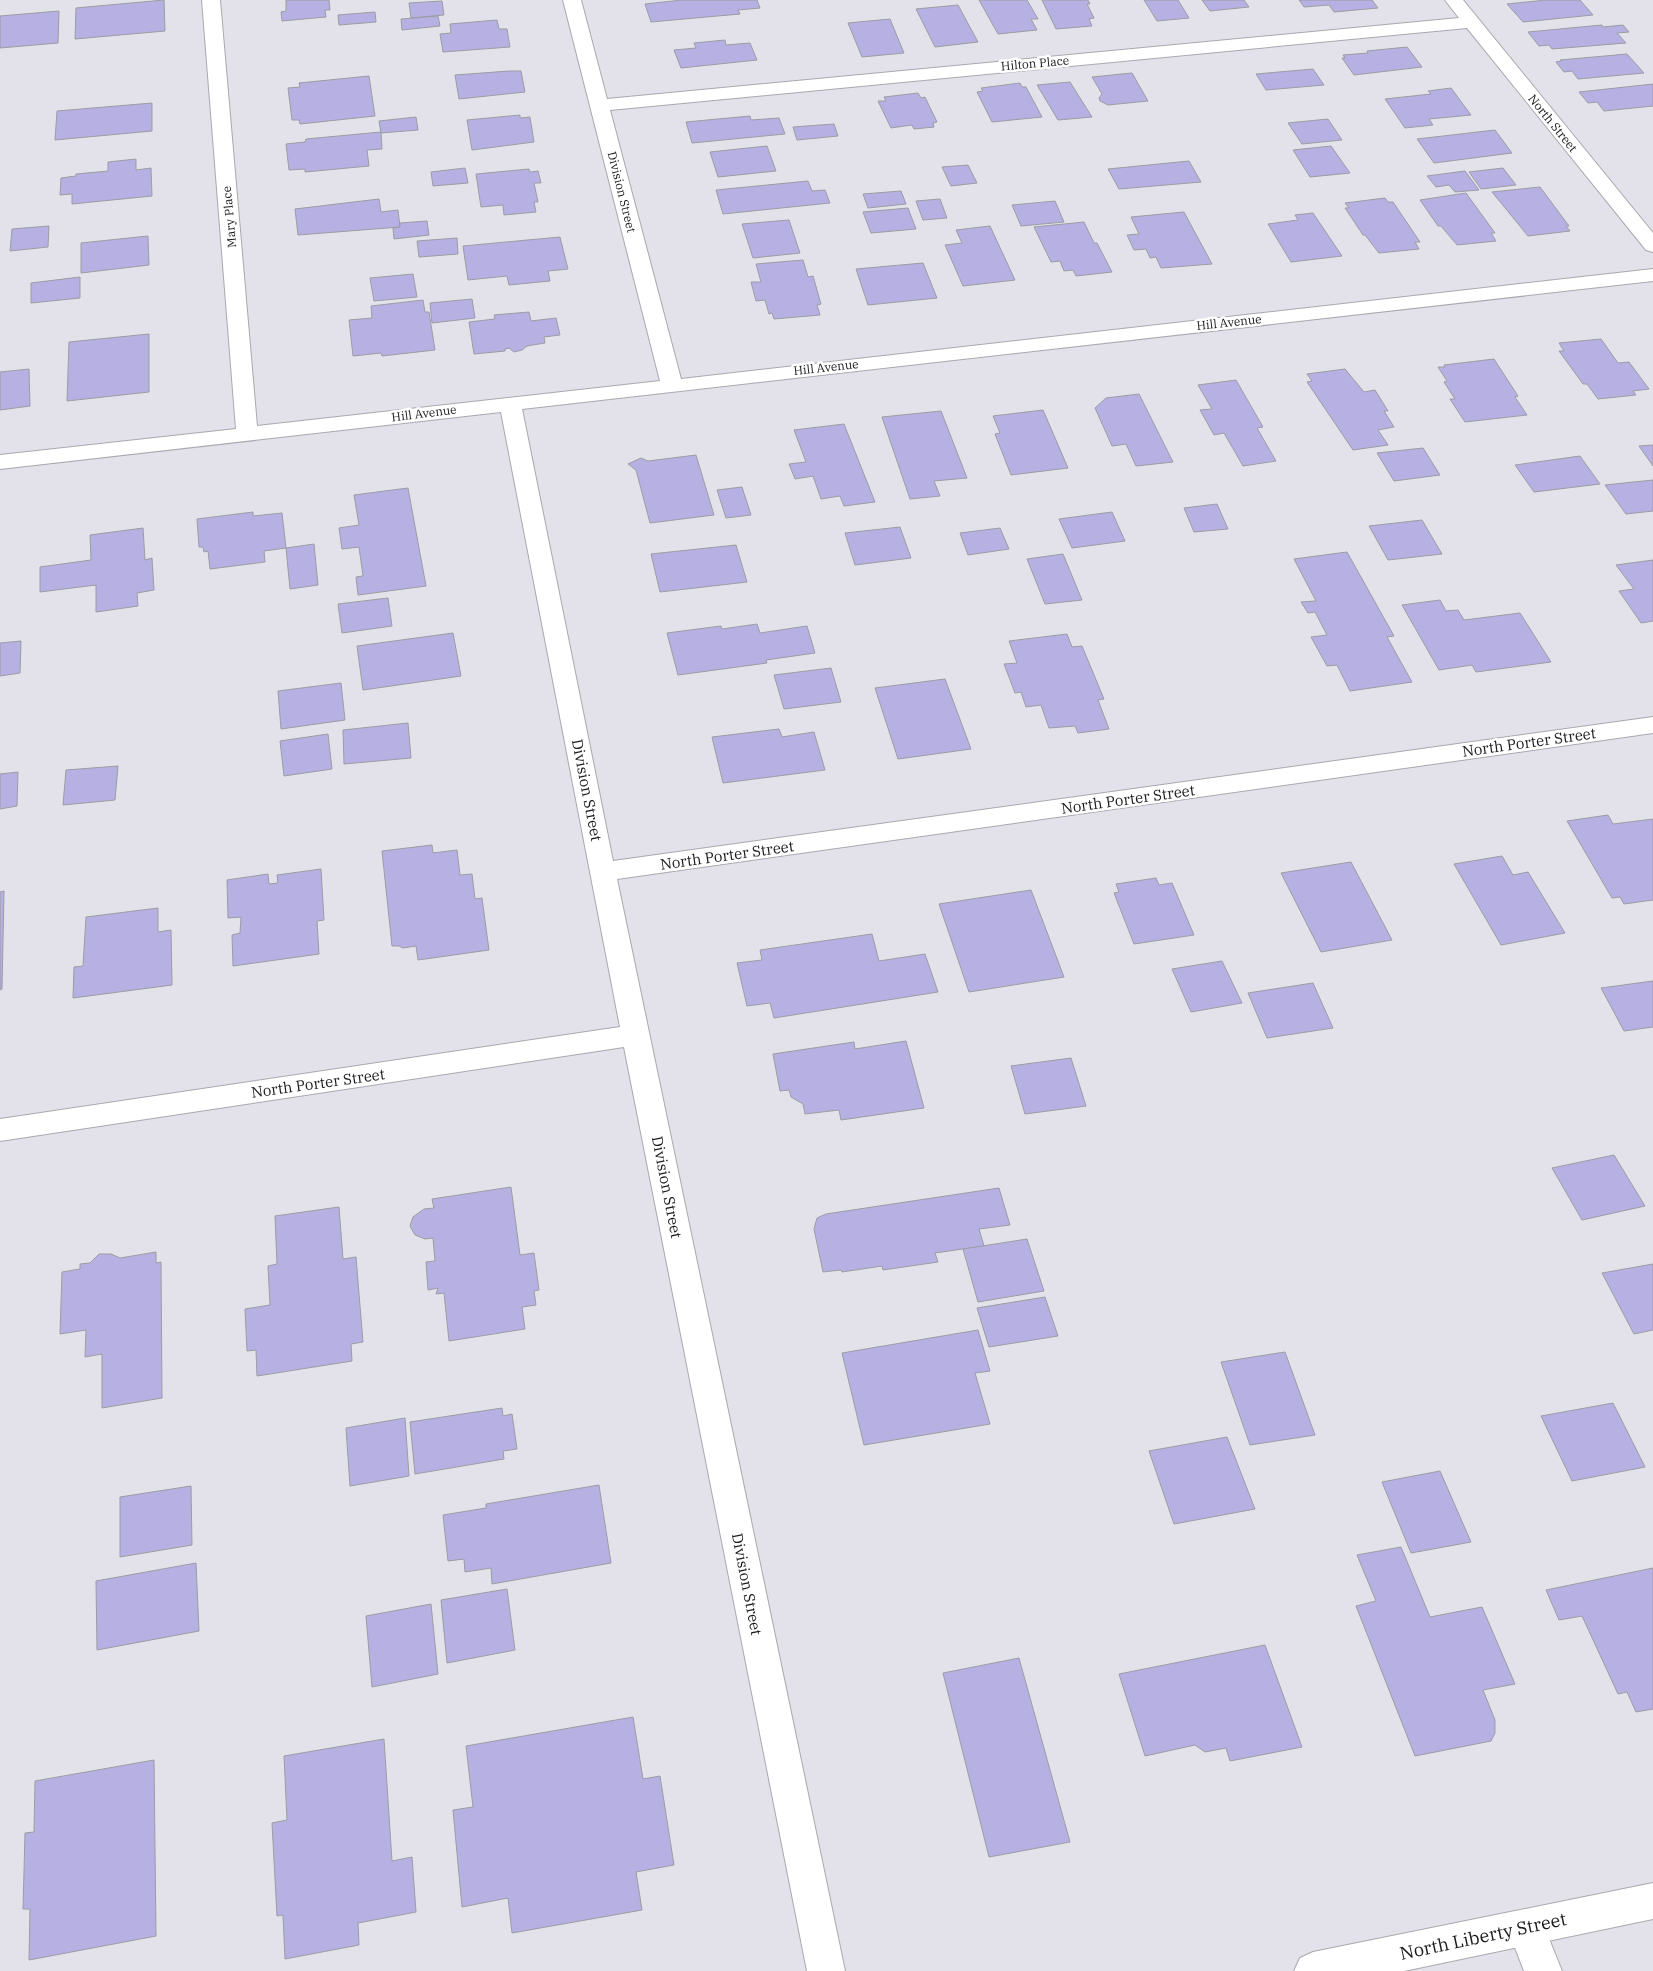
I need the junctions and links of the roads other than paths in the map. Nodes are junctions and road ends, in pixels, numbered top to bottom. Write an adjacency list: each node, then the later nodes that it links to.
1 (211, 0): 10 (street, Mary Place)
2 (572, 0): 5 (street, Division Street)
3 (1454, 0): 4 (street, North Street)
4 (1471, 22): 5 (street, Hilton Place); 6 (street, North Street)
5 (599, 105): 8 (street, Division Street)
6 (1653, 246)
7 (1653, 275): 8 (street, Hill Avenue)
8 (672, 385): 9 (street, Hill Avenue)
9 (510, 403): 10 (street, Hill Avenue); 13 (street, Division Street)
10 (247, 434): 11 (street, Hill Avenue)
11 (0, 462)
12 (1653, 725): 13 (street, North Porter Street)
13 (603, 872): 14 (street, Division Street)
14 (636, 1035): 15 (street, North Porter Street); 18 (street, Division Street)
15 (0, 1130)
16 (1653, 1901): 17 (street, North Liberty Street)
17 (1526, 1927): 19 (street, North Liberty Street); 20 (street)
18 (826, 1971)
19 (1313, 1971)
20 (1542, 1971)

